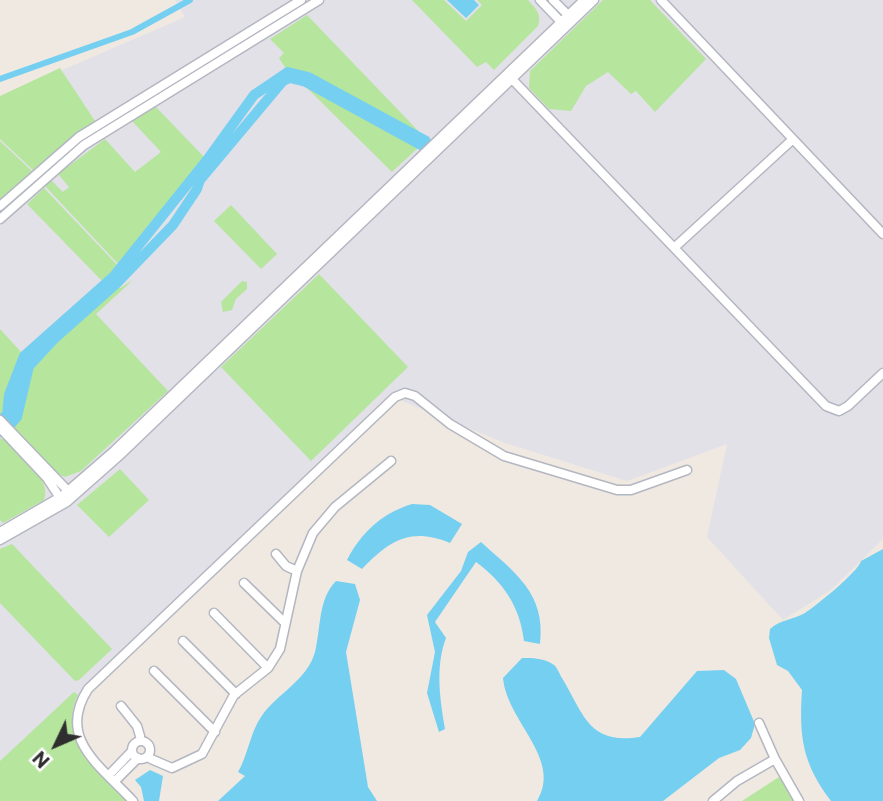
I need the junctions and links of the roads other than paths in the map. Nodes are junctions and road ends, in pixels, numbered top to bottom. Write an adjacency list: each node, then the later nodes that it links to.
1 (301, 0): 12 (street)
2 (319, 0): 13 (street)
3 (540, 0): 9 (street)
4 (553, 0): 8 (street)
5 (584, 0): 8 (street)
6 (594, 0): 8 (street)
7 (661, 0): 11 (street)
8 (570, 18): 9 (street)
9 (563, 24): 10 (street)
10 (509, 76): 15 (street); 21 (street)
11 (792, 140): 14 (street); 15 (street)
12 (0, 206)
13 (0, 219)
14 (883, 234)
15 (676, 247): 16 (street)
16 (883, 373)
17 (0, 420): 18 (street)
18 (5, 431): 21 (street); 22 (street)
19 (391, 461): 26 (street)
20 (687, 470): 39 (street)
21 (70, 494): 22 (street)
22 (62, 500): 23 (street); 24 (street)
23 (0, 532)
24 (0, 540)
25 (276, 554): 26 (street)
26 (297, 571): 29 (street)
27 (244, 583): 29 (street)
28 (214, 613): 31 (street)
29 (284, 622): 31 (street)
30 (183, 641): 33 (street)
31 (268, 668): 33 (street)
32 (154, 671): 36 (street)
33 (236, 694): 36 (street)
34 (121, 706): 37 (street)
35 (760, 723): 38 (street)
36 (215, 732): 37 (street)
37 (142, 750): 39 (street)
38 (775, 759): 41 (street); 42 (street)
39 (112, 778): 40 (street)
40 (133, 801)
41 (713, 801)
42 (799, 801)

